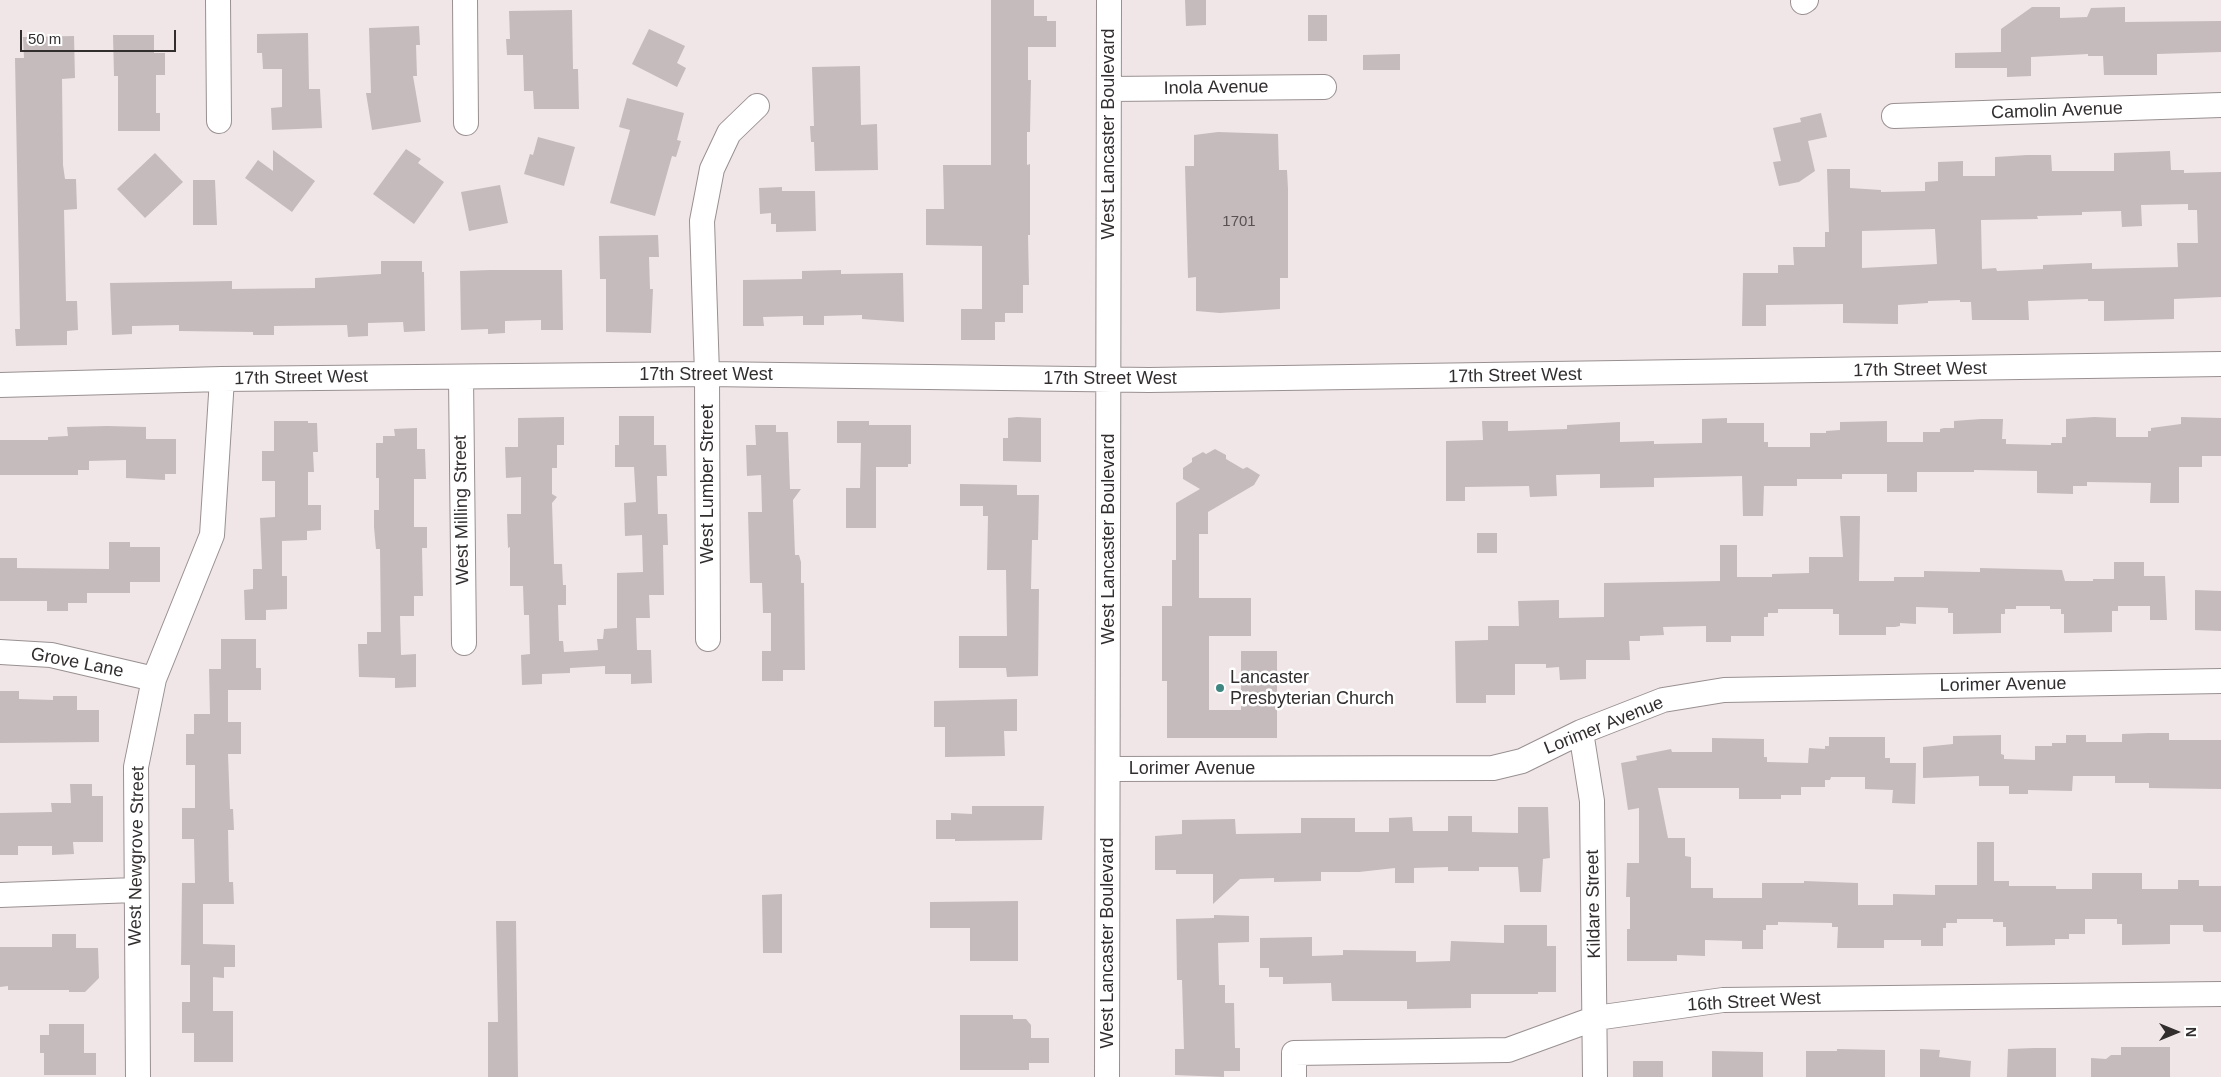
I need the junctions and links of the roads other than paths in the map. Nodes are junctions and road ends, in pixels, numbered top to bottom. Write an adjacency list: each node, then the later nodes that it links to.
1 (218, 0): 9 (street)
2 (465, 0): 10 (street)
3 (1109, 0): 5 (street, West Lancaster Boulevard)
4 (1324, 87): 5 (street, Inola Avenue)
5 (1109, 90): 15 (street, West Lancaster Boulevard)
6 (2221, 105): 8 (street, Camolin Avenue)
7 (756, 106): 12 (street, West Lumber Street)
8 (1894, 116)
9 (219, 121)
10 (466, 123)
11 (2221, 364): 15 (street, 17th Street West)
12 (707, 374): 13 (street, 17th Street West); 15 (street, 17th Street West); 17 (street, West Lumber Street)
13 (461, 377): 14 (street, 17th Street West); 18 (street, West Milling Street)
14 (222, 379): 16 (street, 17th Street West); 20 (street, West Newgrove Street)
15 (1110, 380): 23 (street, West Lancaster Boulevard)
16 (0, 385)
17 (708, 639)
18 (464, 643)
19 (0, 652): 20 (street, Grove Lane)
20 (154, 679): 24 (street, West Newgrove Street)
21 (2221, 681): 22 (street, Lorimer Avenue)
22 (1581, 732): 23 (street, Lorimer Avenue); 27 (street, Kildare Street)
23 (1109, 769): 29 (street, West Lancaster Boulevard)
24 (135, 890): 25 (street); 28 (street, West Newgrove Street)
25 (0, 895)
26 (2221, 994): 27 (street, 16th Street West)
27 (1596, 1018): 30 (street, 16th Street West); 31 (street, Kildare Street)
28 (138, 1077)
29 (1107, 1077)
30 (1294, 1077)
31 (1595, 1077)

